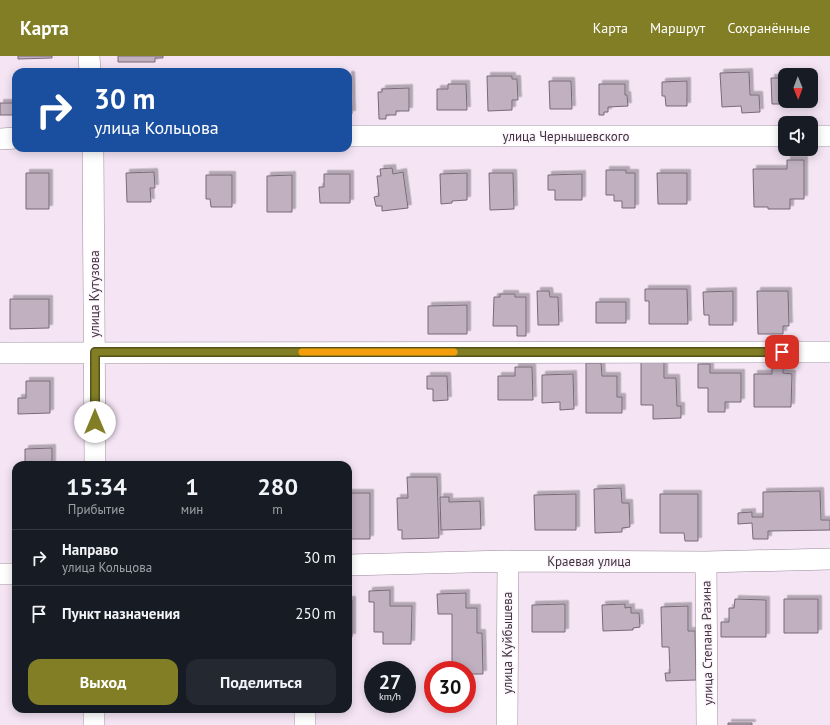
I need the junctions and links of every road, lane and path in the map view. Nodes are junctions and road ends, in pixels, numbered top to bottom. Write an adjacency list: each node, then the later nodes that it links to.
1 (89, 56): 2 (street)
2 (90, 68)
3 (352, 136): 4 (street, улица Чернышевского)
4 (778, 136)
5 (818, 136): 6 (street)
6 (830, 136)
7 (12, 138): 8 (street)
8 (0, 139)
9 (93, 152): 10 (street, улица Кутузова)
10 (95, 352): 11 (street); 12 (street); 13 (street, улица Кутузова)
11 (830, 352)
12 (0, 353)
13 (95, 461)
14 (830, 559): 16 (street, Краевая улица)
15 (508, 561): 16 (street, Краевая улица); 17 (street, Краевая улица); 24 (street, улица Куйбышева)
16 (706, 562): 25 (street, улица Степана Разина)
17 (352, 565)
18 (0, 574): 19 (street)
19 (12, 574)
20 (94, 713): 22 (street)
21 (305, 713): 23 (street)
22 (94, 725)
23 (305, 725)
24 (507, 725)
25 (707, 725)

